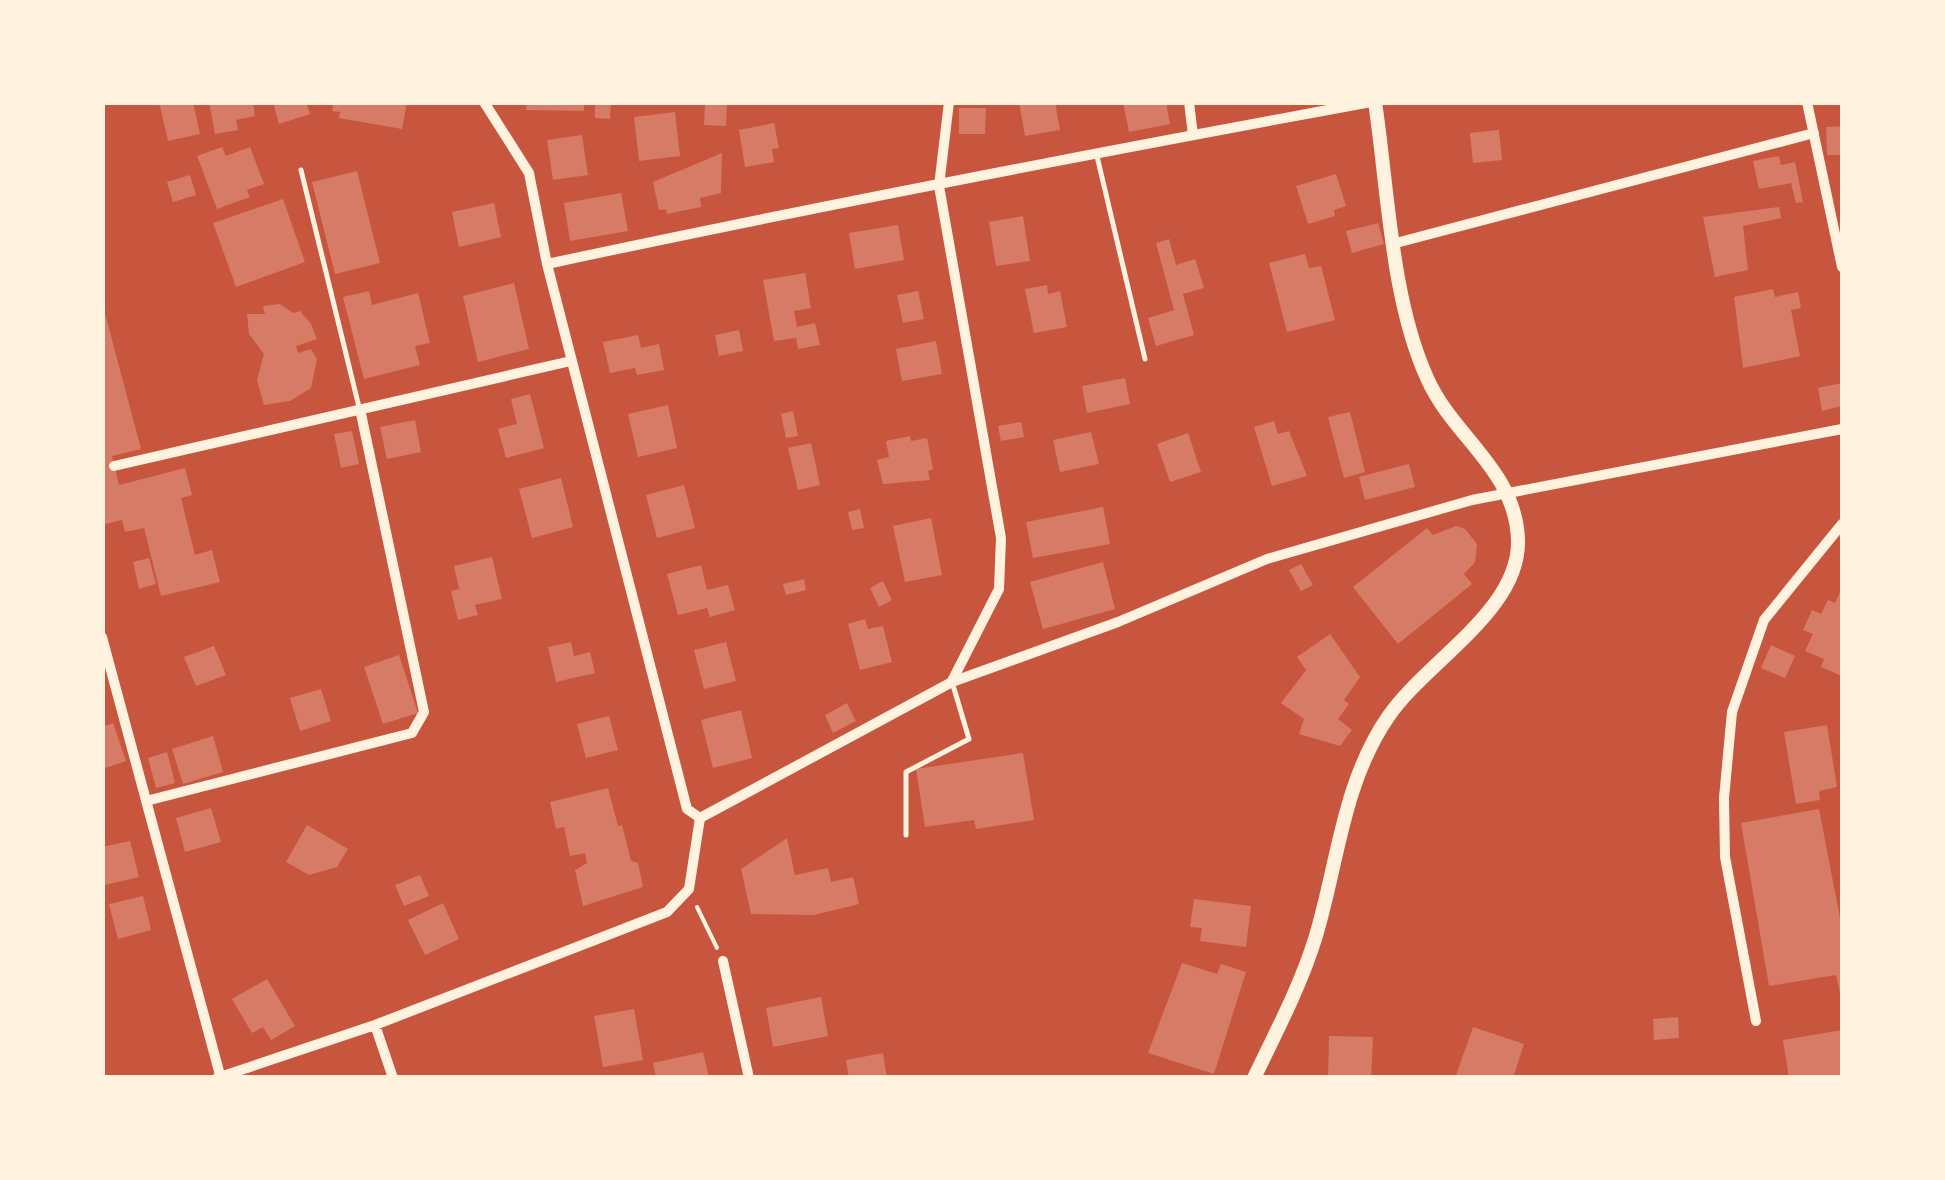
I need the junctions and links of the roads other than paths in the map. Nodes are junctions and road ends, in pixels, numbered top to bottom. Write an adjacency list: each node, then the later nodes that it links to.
1 (484, 102): 12 (street)
2 (950, 102): 10 (street)
3 (1190, 102): 7 (street)
4 (1373, 102): 7 (street); 11 (main road)
5 (1807, 102): 6 (street)
6 (1814, 133): 11 (street); 13 (street)
7 (1194, 135): 8 (street)
8 (1096, 152): 10 (street); 14 (lane)
9 (302, 170): 16 (lane)
10 (939, 186): 12 (street); 22 (street)
11 (1396, 243): 19 (main road)
12 (547, 264): 15 (street)
13 (1842, 268)
14 (1144, 359)
15 (572, 361): 16 (street); 24 (street)
16 (360, 410): 18 (street); 23 (street)
17 (1842, 429): 19 (street)
18 (114, 466)
19 (1510, 495): 22 (street); 32 (main road)
20 (1842, 524): 27 (street)
21 (102, 638): 23 (street)
22 (952, 682): 24 (street); 25 (lane)
23 (146, 802): 29 (street)
24 (700, 818): 28 (street)
25 (906, 834)
26 (723, 961): 31 (street)
27 (1756, 1021)
28 (375, 1025): 29 (street); 30 (street)
29 (219, 1076)
30 (393, 1078)
31 (749, 1078)
32 (1254, 1078)

